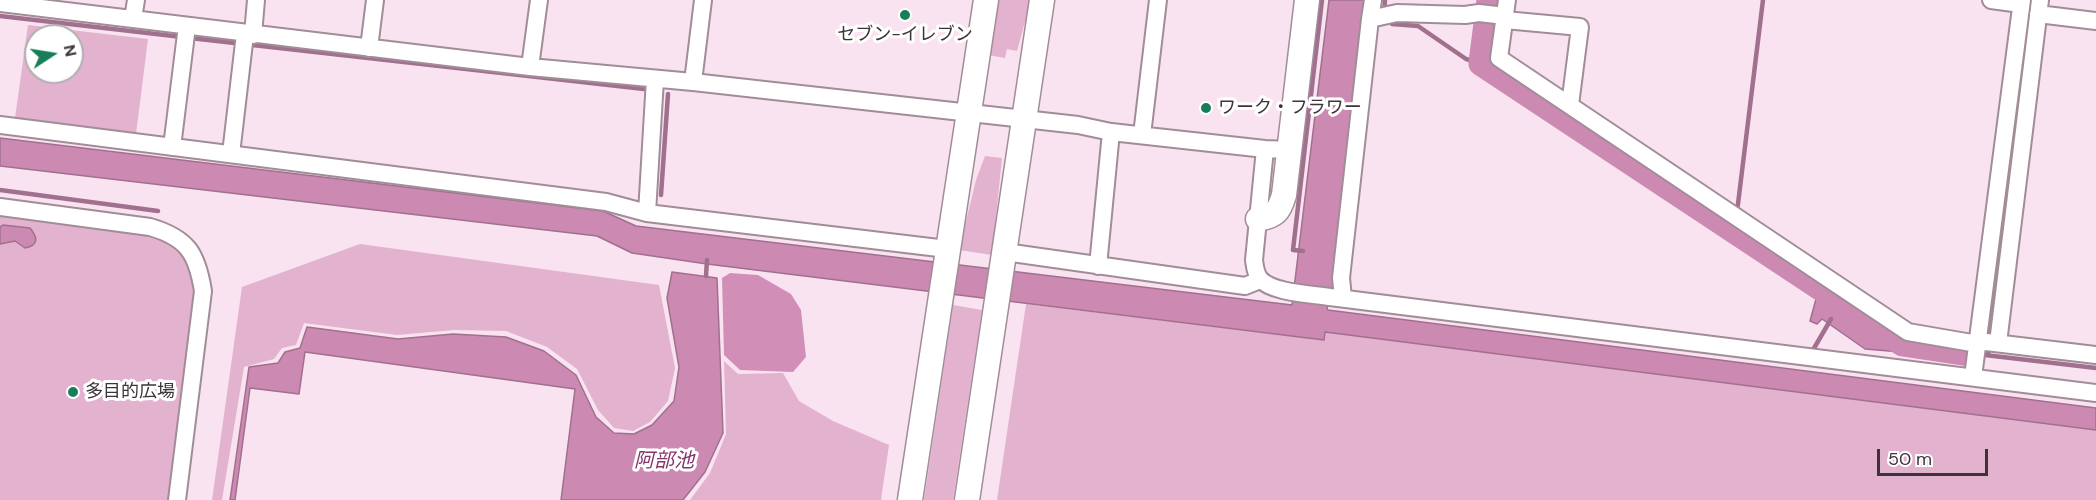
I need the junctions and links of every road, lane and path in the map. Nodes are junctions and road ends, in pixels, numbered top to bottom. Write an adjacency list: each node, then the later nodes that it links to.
1 (136, 0): 19 (street)
2 (256, 0): 22 (street)
3 (375, 0): 23 (street)
4 (538, 0): 24 (street)
5 (704, 0): 26 (street)
6 (986, 0): 28 (street)
7 (1042, 0): 29 (street)
8 (1158, 0): 32 (street)
9 (1307, 0): 35 (street)
10 (1373, 0): 18 (street)
11 (1991, 0): 13 (street)
12 (18, 2): 14 (street); 19 (street)
13 (2021, 2): 45 (street)
14 (0, 3)
15 (2039, 7): 20 (street); 45 (street)
16 (1476, 9): 17 (street); 18 (street)
17 (1504, 13): 27 (street); 27 (street)
18 (1382, 16): 44 (street)
19 (133, 19): 21 (street)
20 (2096, 21)
21 (186, 34): 22 (street); 33 (street)
22 (246, 39): 23 (street); 36 (street)
23 (369, 48): 24 (street)
24 (530, 67): 25 (street)
25 (655, 79): 26 (street); 38 (street)
26 (693, 82): 28 (street)
27 (1570, 105): 45 (street)
28 (969, 114): 29 (street); 40 (street)
29 (1024, 119): 31 (street); 41 (street)
30 (0, 125): 33 (street)
31 (1111, 132): 32 (street); 42 (street)
32 (1142, 135): 34 (street)
33 (172, 147): 36 (street)
34 (1265, 149): 35 (street); 39 (street)
35 (1290, 150): 39 (street)
36 (231, 154): 38 (street)
37 (0, 207): 49 (street)
38 (647, 213): 40 (street)
39 (1258, 219): 43 (street)
40 (947, 253): 50 (street)
41 (1004, 258): 42 (street); 51 (street)
42 (1098, 266): 43 (street)
43 (1260, 280): 44 (street)
44 (1337, 298): 47 (street)
45 (1985, 346): 46 (street); 47 (street)
46 (2096, 355)
47 (1973, 377): 48 (street)
48 (2096, 393)
49 (177, 500)
50 (910, 500)
51 (967, 500)

